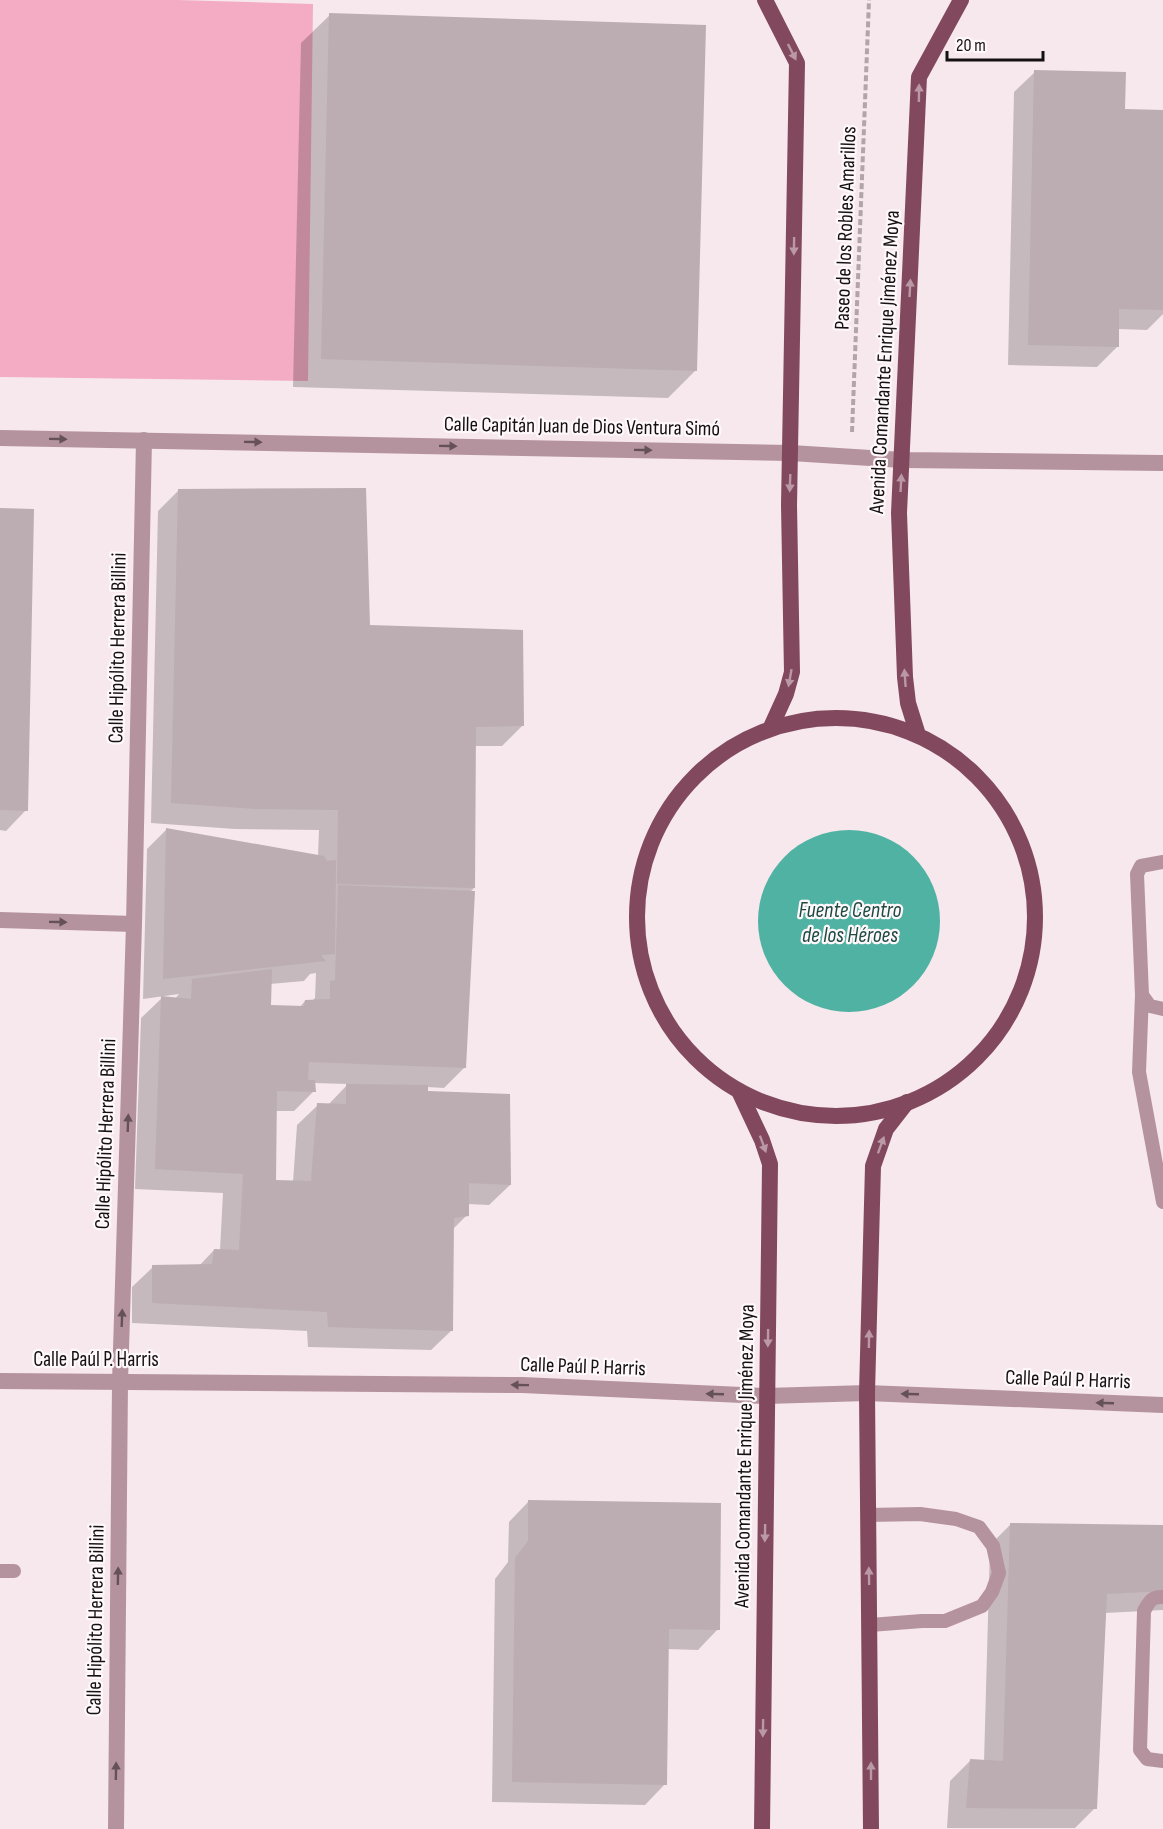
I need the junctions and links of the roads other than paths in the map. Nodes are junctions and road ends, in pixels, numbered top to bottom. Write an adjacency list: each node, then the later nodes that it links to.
1 (765, 0): 5 (main road, one-way to 5)
2 (961, 0): 6 (main road, Avenida Comandante Enrique Jiménez Moya, one-way to 2)
3 (0, 438): 4 (street, Calle Capitán Juan de Dios Ventura Simó, one-way to 4)
4 (144, 440): 5 (street, Calle Capitán Juan de Dios Ventura Simó, one-way to 5); 12 (street, Calle Hipólito Herrera Billini)
5 (791, 453): 6 (street, Calle Capitán Juan de Dios Ventura Simó); 8 (main road, one-way to 8)
6 (902, 460): 7 (street, Calle Capitán Juan de Dios Ventura Simó); 9 (main road, Avenida Comandante Enrique Jiménez Moya, one-way to 6)
7 (1163, 464)
8 (771, 727): 9 (main road); 15 (main road)
9 (918, 735): 16 (main road)
10 (1163, 862): 13 (lane)
11 (0, 920): 12 (street, one-way to 12)
12 (134, 924): 19 (street, Calle Hipólito Herrera Billini, one-way to 12)
13 (1142, 995): 14 (lane); 17 (lane)
14 (1163, 1009)
15 (739, 1091): 16 (main road); 21 (main road, Avenida Comandante Enrique Jiménez Moya, one-way to 21)
16 (907, 1102): 20 (main road, one-way to 16)
17 (1163, 1202)
18 (0, 1381): 19 (street, Calle Paúl P. Harris)
19 (120, 1382): 21 (street, Calle Paúl P. Harris, one-way to 19); 27 (street, Calle Hipólito Herrera Billini, one-way to 19)
20 (867, 1393): 21 (street, Calle Paúl P. Harris); 22 (street, Calle Paúl P. Harris, one-way to 20); 23 (main road)
21 (766, 1396): 28 (main road, Avenida Comandante Enrique Jiménez Moya, one-way to 28)
22 (1163, 1405)
23 (868, 1515): 25 (main road, one-way to 23); 25 (lane)
24 (1163, 1597): 26 (lane)
25 (870, 1625): 29 (main road, one-way to 25)
26 (1163, 1761)
27 (116, 1829)
28 (762, 1829)
29 (871, 1829)

